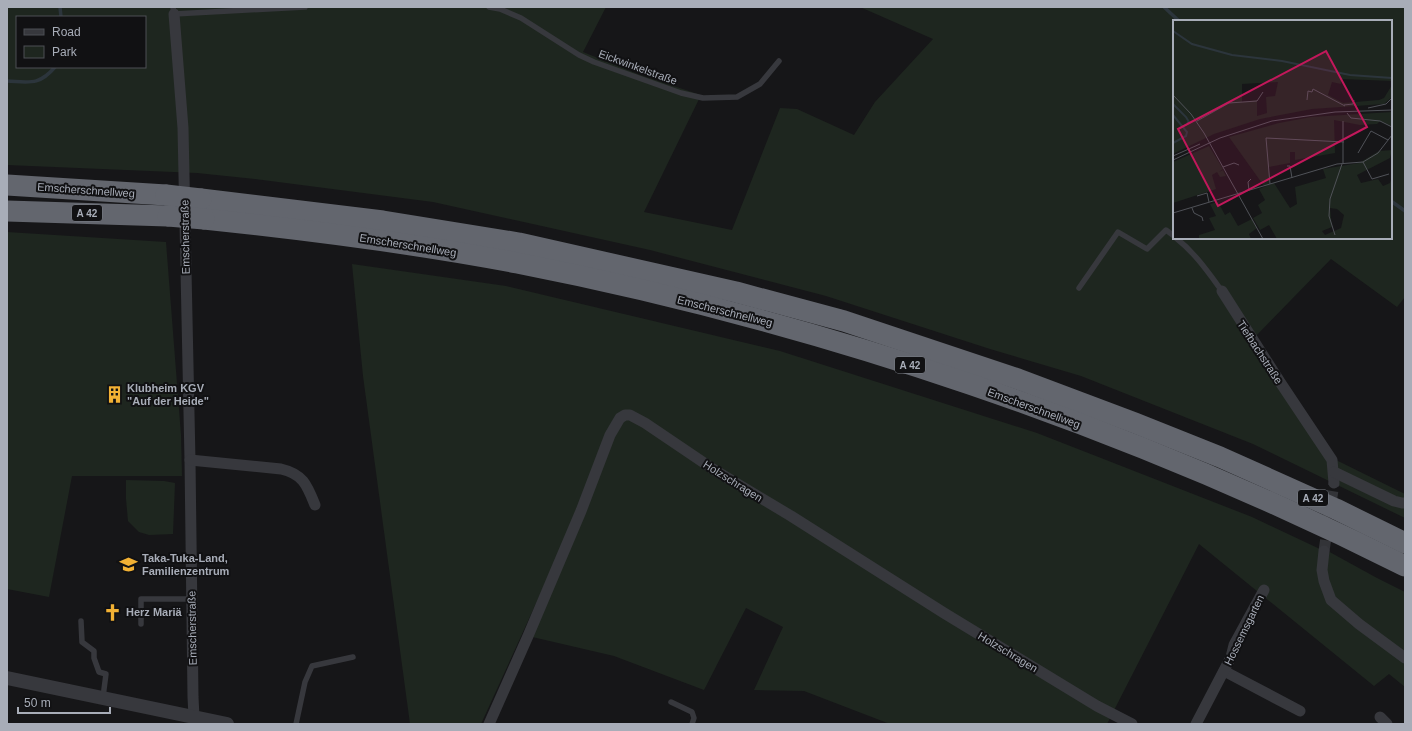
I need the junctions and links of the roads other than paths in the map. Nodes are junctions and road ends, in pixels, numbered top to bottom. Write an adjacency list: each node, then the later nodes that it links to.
1 (305, 7): 3 (lane)
2 (489, 7): 4 (lane, Eickwinkelstraße)
3 (173, 11): 12 (street, Emscherstraße)
4 (780, 61)
5 (7, 185): 7 (highway, Emscherschnellweg / A 42, bridge)
6 (7, 211): 7 (highway, Emscherschnellweg / A 42, bridge)
7 (342, 225): 15 (highway, Emscherschnellweg / A 42); 17 (highway, Emscherschnellweg / A 42)
8 (1173, 235): 10 (lane, Tiefbachstraße)
9 (1178, 239): 11 (lane, Tiefbachstraße)
10 (1079, 288)
11 (1222, 291): 13 (street, Tiefbachstraße)
12 (190, 460): 14 (street); 19 (street, Emscherstraße)
13 (1405, 502)
14 (315, 505)
15 (1405, 543)
16 (1324, 551): 23 (street)
17 (1405, 566)
18 (1264, 590): 24 (street, Hossemsgarten)
19 (192, 599): 21 (lane); 29 (street, Emscherstraße)
20 (81, 621): 26 (lane)
21 (141, 624)
22 (353, 657): 31 (lane)
23 (1405, 658)
24 (1224, 671): 28 (street, Hossemsgarten); 35 (street, Hossemsgarten)
25 (7, 678): 26 (street)
26 (104, 698): 29 (street)
27 (671, 702): 33 (lane)
28 (1300, 711)
29 (194, 720): 30 (street)
30 (227, 724)
31 (296, 724)
32 (489, 724): 34 (street, Holzschragen)
33 (692, 724)
34 (1132, 724)
35 (1196, 724)

